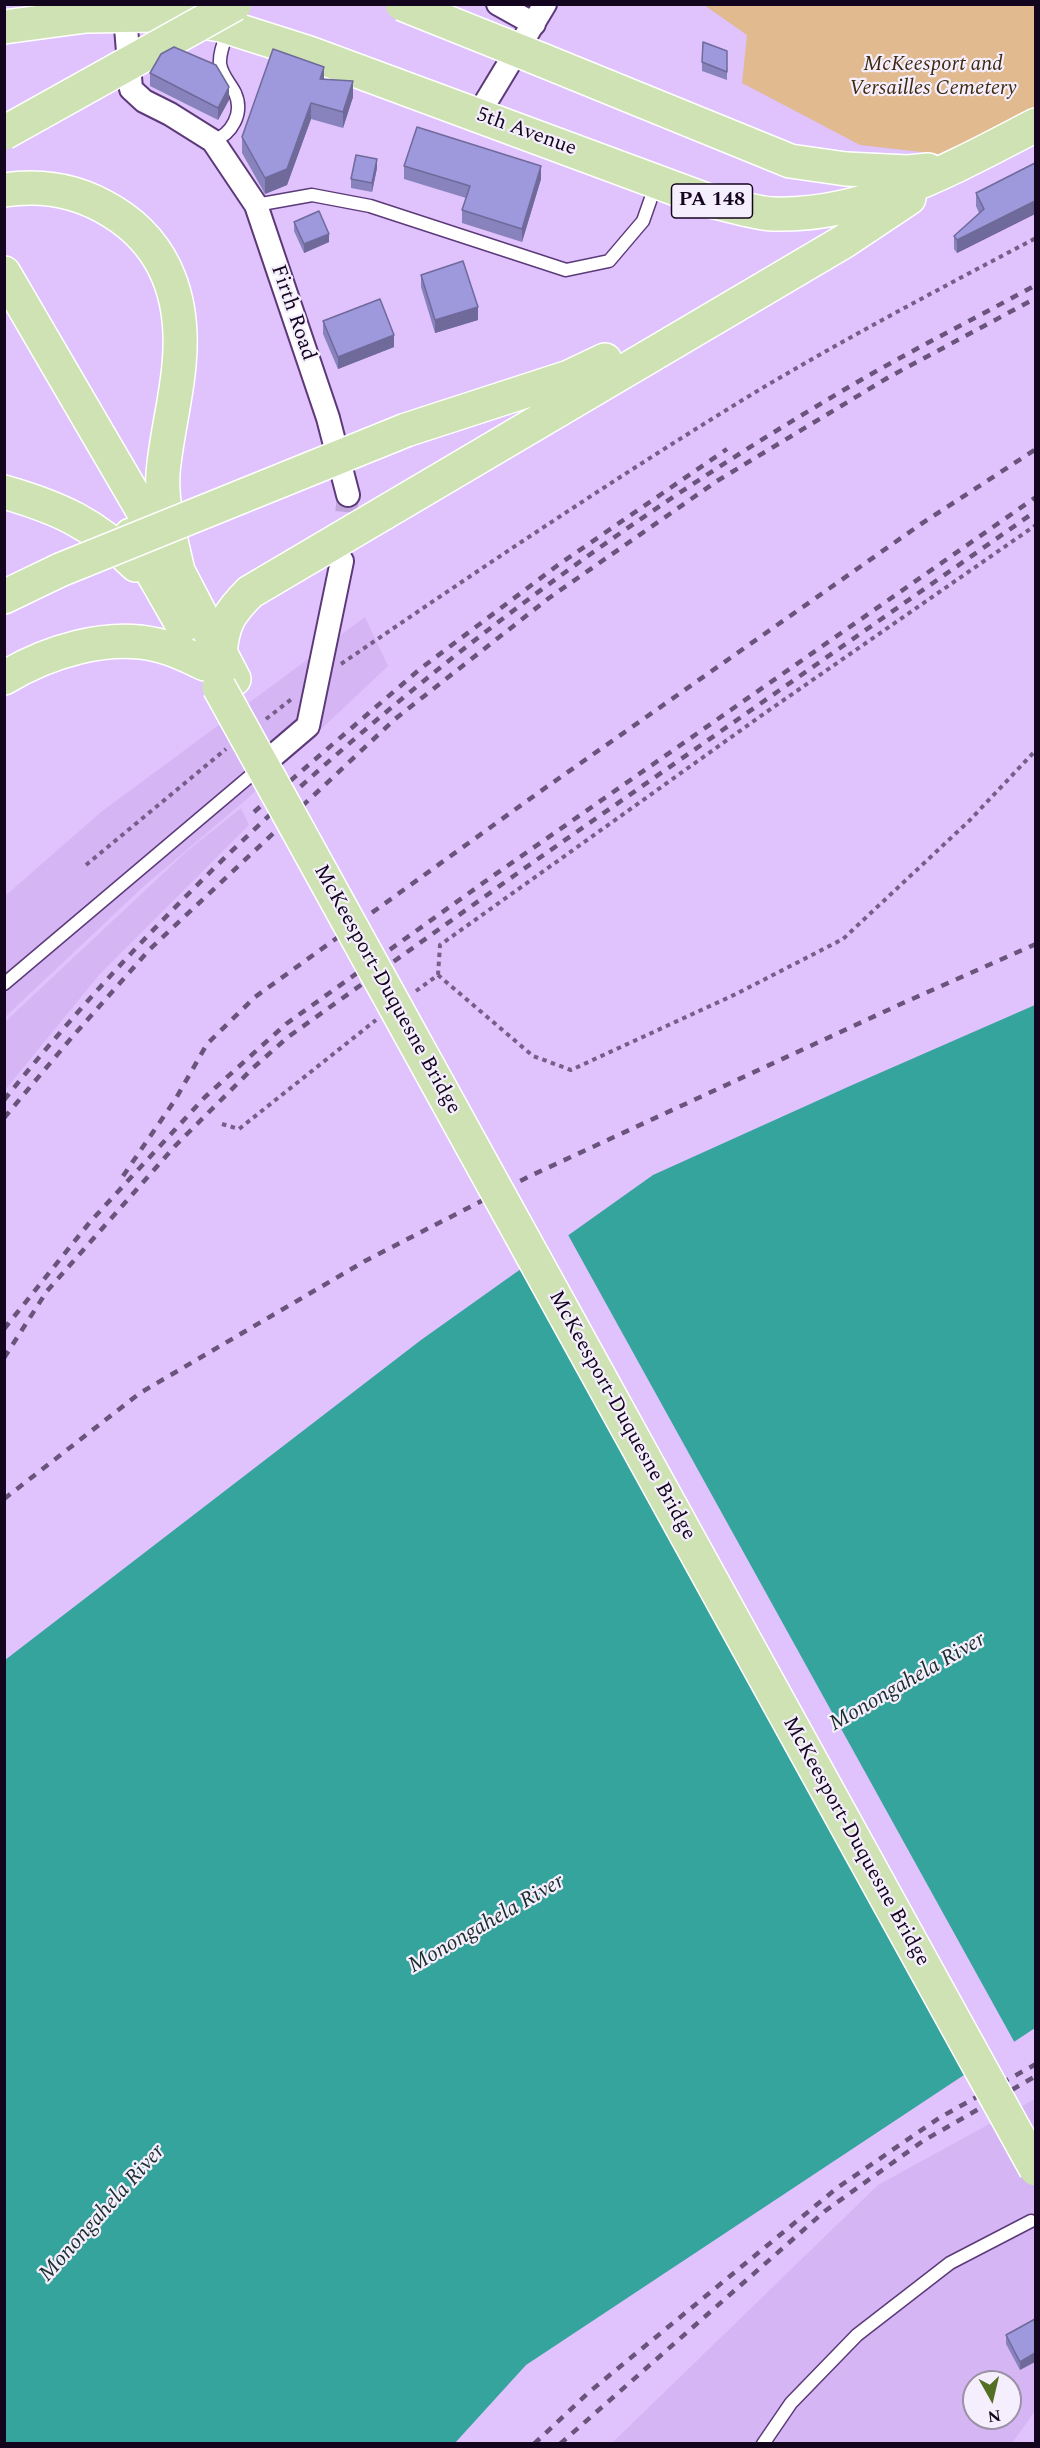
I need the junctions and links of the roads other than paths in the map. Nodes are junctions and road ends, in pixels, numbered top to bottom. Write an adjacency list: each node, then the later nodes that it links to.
1 (402, 4): 13 (main road, bridge)
2 (498, 4): 7 (street)
3 (545, 4): 7 (street)
4 (89, 10): 5 (main road, 5th Avenue / PA 148); 8 (main road, 5th Avenue / PA 148)
5 (125, 15): 6 (main road, 5th Avenue / PA 148); 12 (street)
6 (232, 16): 9 (main road, 5th Avenue / PA 148); 11 (main road, bridge); 12 (lane)
7 (534, 24): 9 (street)
8 (4, 27)
9 (478, 115): 14 (main road, 5th Avenue / PA 148)
10 (1035, 125): 13 (main road, 5th Avenue / PA 148)
11 (4, 133)
12 (213, 141): 16 (street, Firth Road)
13 (953, 168): 14 (main road, 5th Avenue / PA 148); 17 (main road)
14 (657, 182): 16 (lane)
15 (15, 189): 23 (main road)
16 (256, 205): 21 (street, Firth Road)
17 (843, 242): 24 (main road, bridge); 25 (main road)
18 (4, 273): 23 (main road)
19 (4, 309): 23 (main road)
20 (4, 492): 23 (main road)
21 (348, 495)
22 (342, 561): 27 (street)
23 (170, 582): 25 (main road)
24 (4, 597)
25 (220, 671): 26 (main road); 29 (main road, McKeesport-Duquesne Bridge); 30 (main road, McKeesport-Duquesne Bridge, bridge)
26 (4, 678)
27 (267, 761): 28 (lane)
28 (4, 984)
29 (1035, 2134)
30 (1035, 2169)
31 (1031, 2222): 32 (lane)
32 (763, 2444)

